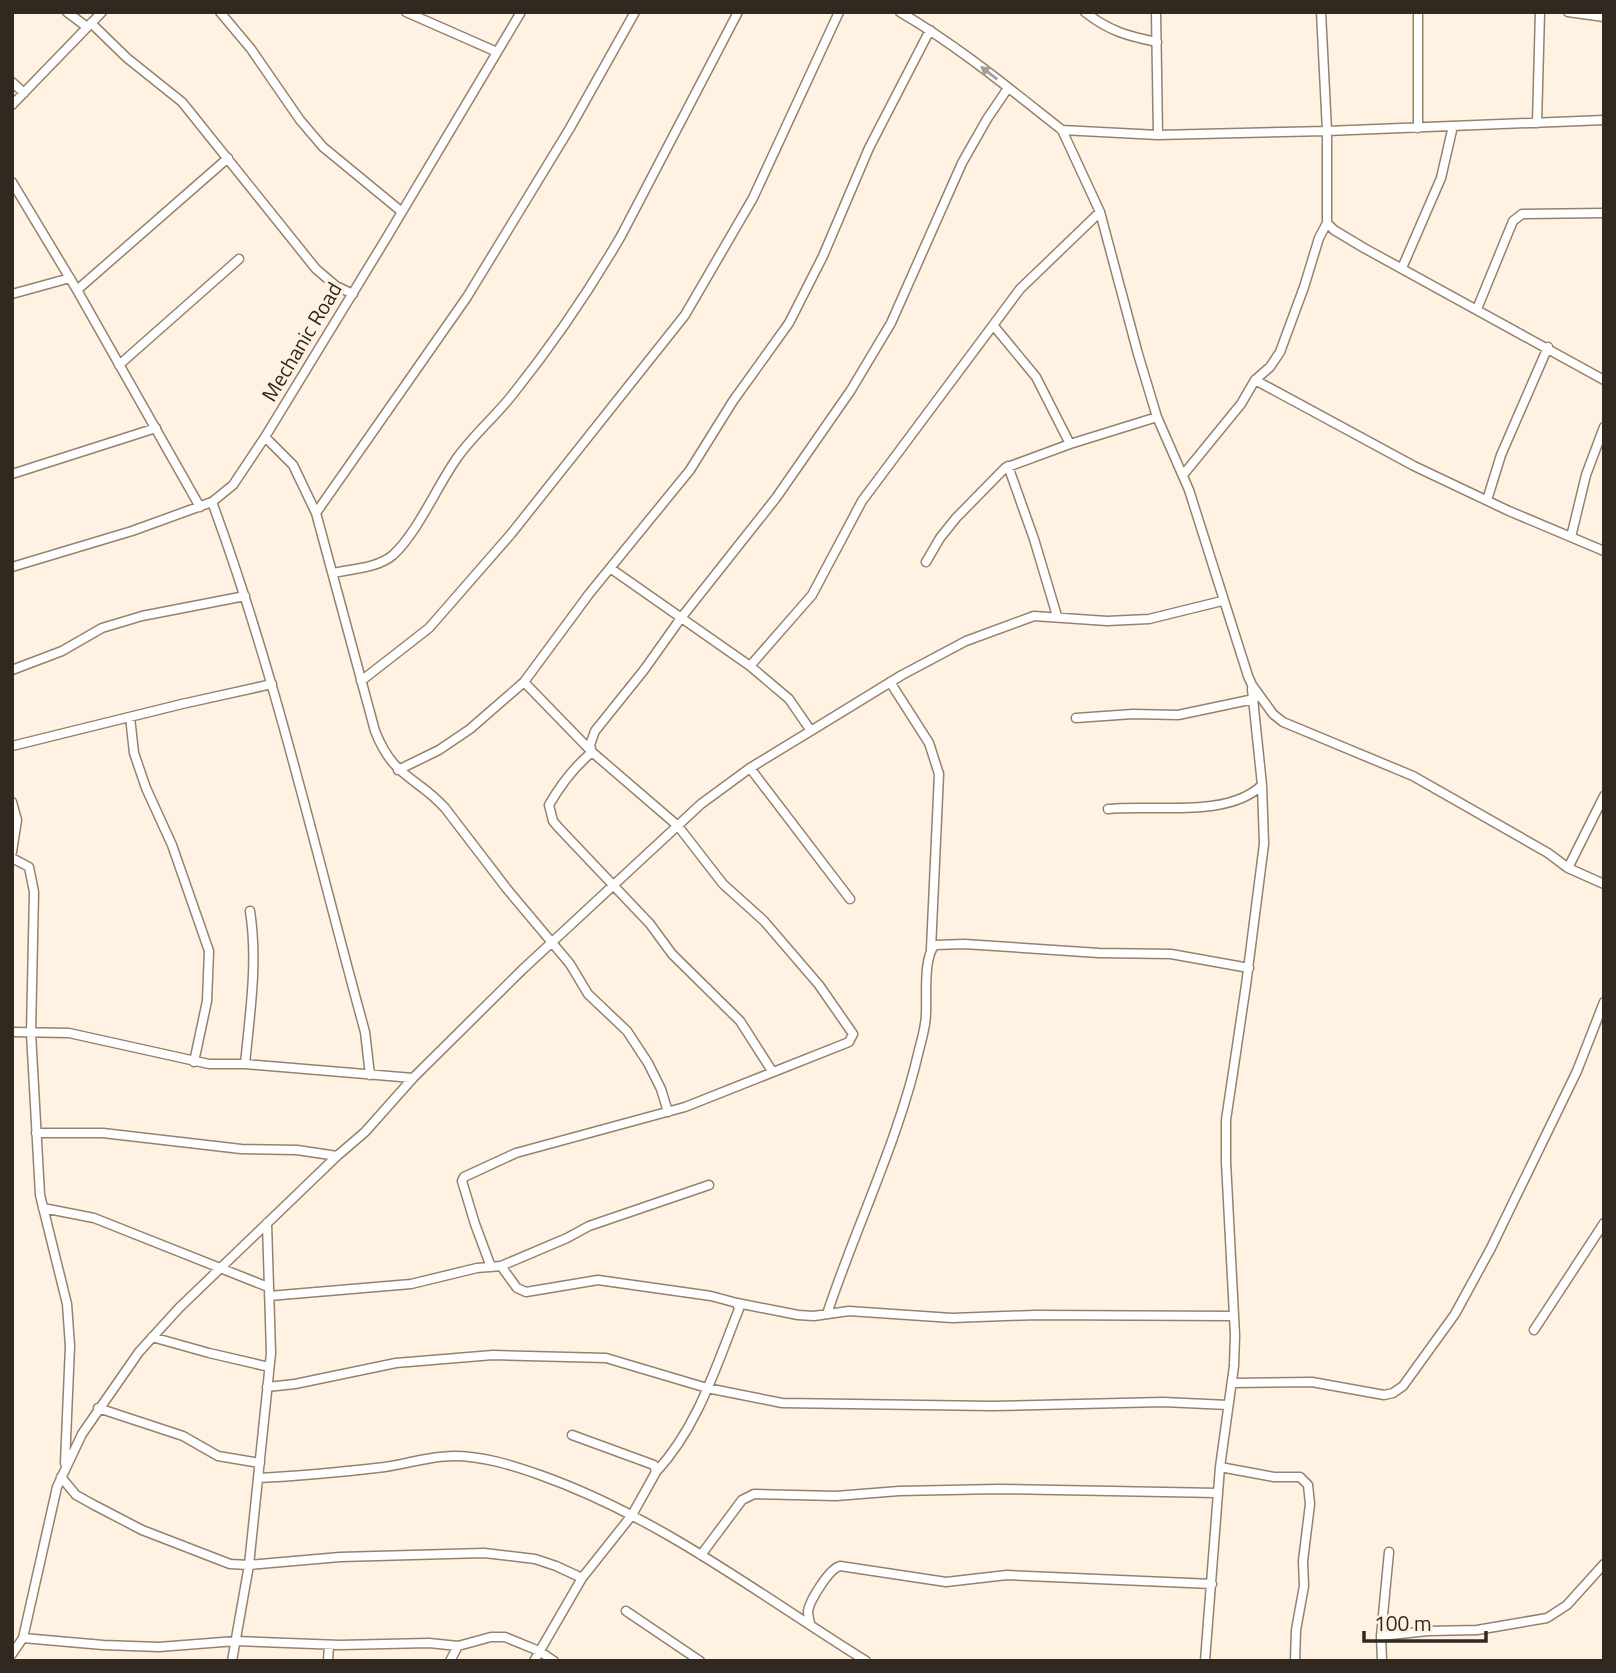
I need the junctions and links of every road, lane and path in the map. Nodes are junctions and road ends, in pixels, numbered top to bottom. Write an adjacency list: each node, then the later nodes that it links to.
1 (67, 12): 17 (street)
2 (102, 12): 17 (street)
3 (220, 12): 34 (street)
4 (406, 12): 20 (street)
5 (521, 12): 20 (street, Mechanic Road)
6 (635, 12): 61 (street)
7 (738, 12): 67 (street)
8 (839, 12): 74 (street)
9 (900, 12): 18 (street)
10 (1085, 12): 19 (street)
11 (1156, 12): 19 (street)
12 (1321, 12): 30 (street)
13 (1418, 12): 28 (street)
14 (1540, 12): 26 (street)
15 (1567, 12): 16 (street)
16 (1604, 17)
17 (89, 25): 23 (street); 32 (street)
18 (930, 30): 22 (street, one-way to 18); 66 (street)
19 (1157, 42): 31 (street)
20 (497, 52): 34 (street, Mechanic Road)
21 (12, 82): 23 (street)
22 (1009, 88): 29 (street); 71 (street)
23 (24, 93): 24 (street)
24 (12, 105)
25 (1604, 120): 26 (street)
26 (1537, 123): 27 (street)
27 (1453, 126): 28 (street); 39 (street)
28 (1418, 128): 30 (street)
29 (1062, 130): 31 (street); 35 (street)
30 (1326, 131): 31 (street); 37 (street)
31 (1158, 135)
32 (228, 158): 41 (street); 43 (street)
33 (12, 183): 40 (street)
34 (402, 212): 43 (street, Mechanic Road)
35 (1100, 212): 45 (street); 50 (street)
36 (1604, 213): 44 (street)
37 (1327, 223): 39 (street); 48 (street)
38 (239, 259): 47 (street)
39 (1402, 268): 44 (street)
40 (70, 278): 41 (street); 42 (street)
41 (77, 290): 47 (street)
42 (12, 294)
43 (353, 294): 53 (street, Mechanic Road)
44 (1477, 309): 46 (street)
45 (993, 326): 54 (street); 72 (street)
46 (1548, 347): 49 (street); 58 (street)
47 (119, 365): 52 (street)
48 (1255, 380): 57 (street); 58 (street)
49 (1604, 380)
50 (1157, 417): 54 (street); 57 (street)
51 (1604, 427): 62 (street)
52 (156, 428): 56 (street); 60 (street)
53 (265, 437): 59 (street, Mechanic Road); 61 (street)
54 (1070, 444): 55 (street)
55 (1008, 467): 64 (street); 70 (street)
56 (12, 474)
57 (1183, 475): 69 (street)
58 (1487, 500): 62 (street)
59 (212, 502): 60 (street, Mechanic Road); 68 (street)
60 (200, 507): 65 (street, Mechanic Road)
61 (316, 513): 67 (street)
62 (1571, 537): 63 (street)
63 (1604, 551)
64 (926, 562)
65 (12, 567)
66 (610, 568): 71 (street); 75 (street)
67 (332, 573): 74 (street)
68 (245, 596): 73 (street); 77 (street)
69 (1223, 601): 70 (street); 78 (street)
70 (1056, 616): 76 (street)
71 (681, 618): 72 (street); 84 (street)
72 (750, 666): 82 (street)
73 (12, 670)
74 (361, 681): 86 (street)
75 (524, 682): 84 (street); 86 (street)
76 (890, 682): 82 (street); 100 (street)
77 (272, 684): 80 (street); 108 (street)
78 (1252, 685): 79 (street); 94 (street)
79 (1254, 699): 81 (street); 87 (street)
80 (130, 717): 83 (street); 105 (street)
81 (1076, 718)
82 (811, 731): 85 (street)
83 (12, 746)
84 (592, 752): 91 (street); 96 (street)
85 (750, 768): 91 (street); 97 (street)
86 (398, 770): 99 (street)
87 (1262, 785): 90 (street); 101 (street)
88 (1604, 796): 94 (street)
89 (12, 802): 92 (street)
90 (1108, 809)
91 (678, 825): 96 (street); 107 (street)
92 (12, 852)
93 (12, 858): 104 (street)
94 (1568, 868): 95 (street)
95 (1604, 884)
96 (614, 885): 99 (street); 107 (street)
97 (850, 899)
98 (250, 911): 106 (street)
99 (551, 943): 109 (street); 110 (street)
100 (931, 950): 101 (street); 123 (street)
101 (1249, 968): 124 (street)
102 (1604, 1002): 128 (street)
103 (12, 1032): 104 (street)
104 (31, 1033): 105 (street); 111 (street)
105 (194, 1062): 106 (street)
106 (245, 1064): 108 (street)
107 (772, 1071): 110 (street)
108 (370, 1075): 109 (street)
109 (413, 1078): 112 (street)
110 (667, 1112): 118 (street)
111 (36, 1133): 112 (street); 114 (street)
112 (337, 1156): 115 (street)
113 (709, 1185): 117 (street)
114 (43, 1208): 119 (street); 137 (street)
115 (267, 1223): 119 (street); 120 (street)
116 (1604, 1223): 125 (street)
117 (501, 1266): 118 (street); 122 (street)
118 (491, 1267): 121 (street)
119 (222, 1268): 120 (street); 126 (street)
120 (268, 1287): 121 (street)
121 (269, 1296): 127 (street)
122 (737, 1303): 123 (street); 130 (street)
123 (827, 1314): 124 (street)
124 (1234, 1316): 128 (street)
125 (1534, 1330)
126 (152, 1337): 127 (street); 132 (street)
127 (269, 1367): 129 (street)
128 (1232, 1383): 131 (street)
129 (267, 1387): 130 (street); 134 (street)
130 (707, 1388): 131 (street); 136 (street)
131 (1228, 1405): 135 (street)
132 (98, 1408): 134 (street); 137 (street)
133 (572, 1434): 136 (street)
134 (260, 1464): 138 (street)
135 (1220, 1467): 139 (street); 164 (street)
136 (656, 1472): 140 (street)
137 (63, 1473): 144 (street); 150 (street)
138 (258, 1478): 140 (street); 144 (street)
139 (1218, 1493): 142 (street); 146 (street)
140 (632, 1515): 142 (street); 145 (street)
141 (1389, 1552): 149 (street)
142 (701, 1555): 148 (street)
143 (1604, 1564): 149 (street)
144 (249, 1565): 145 (street); 151 (street)
145 (582, 1578): 154 (street)
146 (1212, 1584): 148 (street); 163 (street)
147 (626, 1611): 161 (street)
148 (810, 1623): 162 (street)
149 (1381, 1636): 165 (street)
150 (23, 1638): 151 (street); 155 (street)
151 (236, 1641): 152 (street); 156 (street)
152 (329, 1645): 153 (street); 157 (street)
153 (457, 1646): 154 (street); 158 (street)
154 (539, 1651): 159 (street); 160 (street)
155 (12, 1654)
156 (232, 1661)
157 (328, 1661)
158 (450, 1661)
159 (534, 1661)
160 (554, 1661)
161 (700, 1661)
162 (866, 1661)
163 (1205, 1661)
164 (1295, 1661)
165 (1382, 1661)

